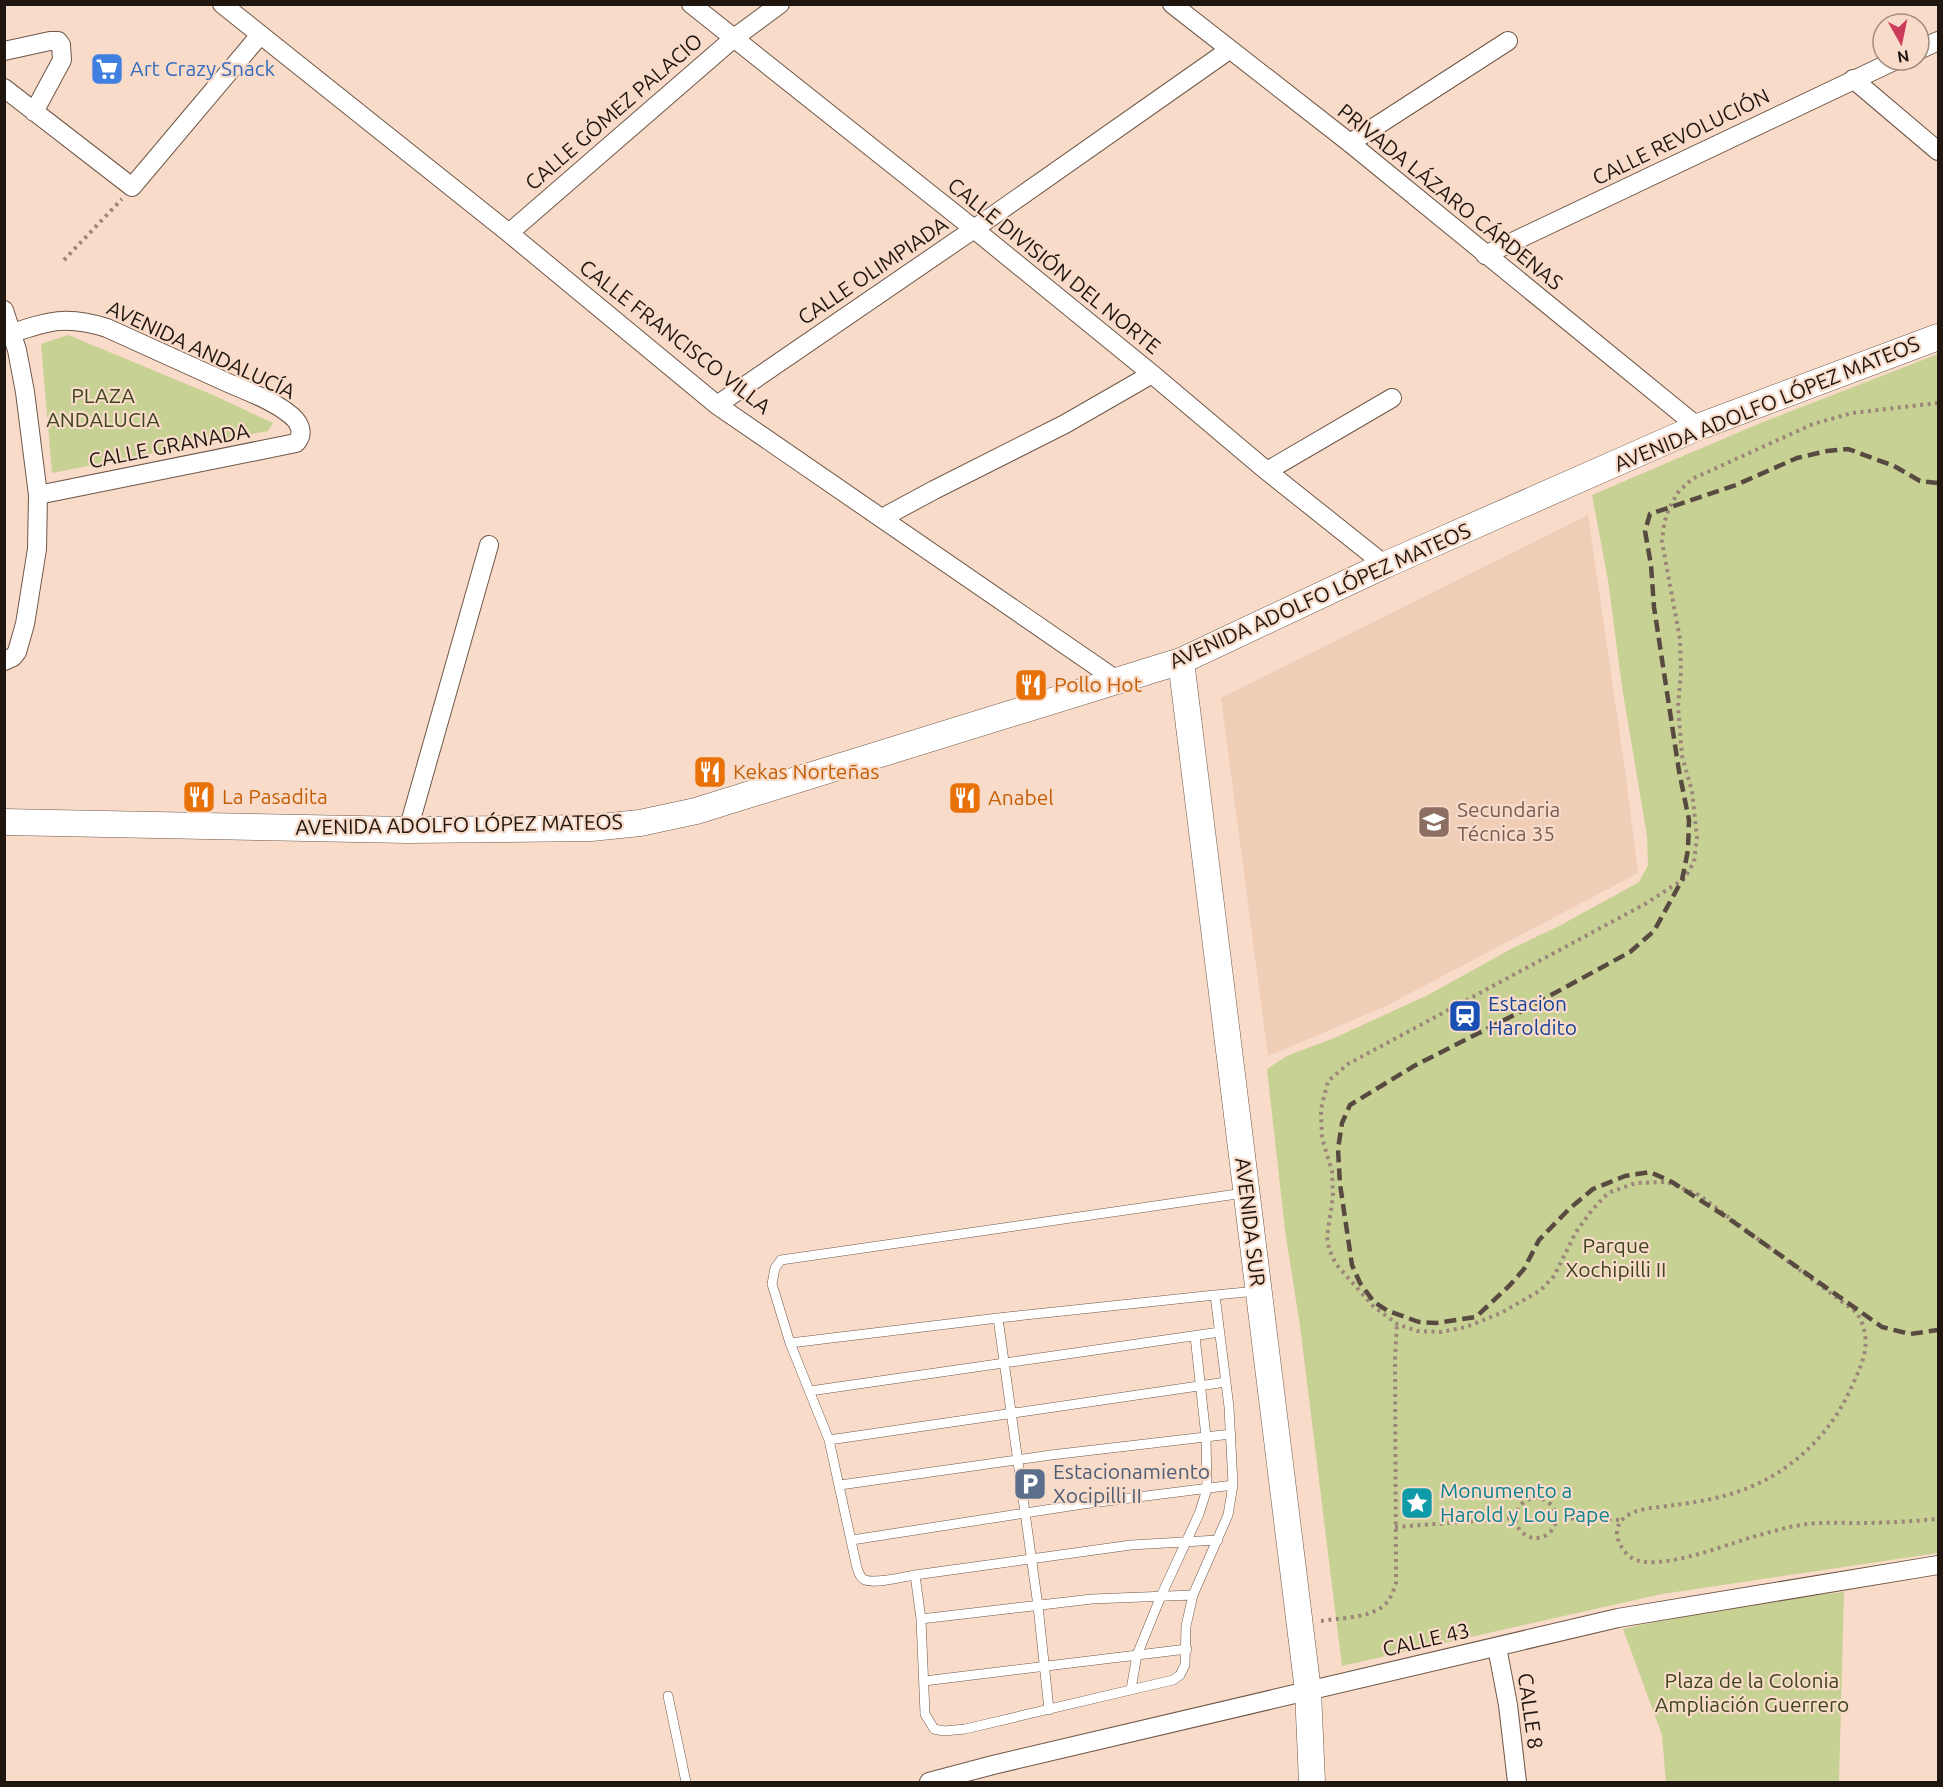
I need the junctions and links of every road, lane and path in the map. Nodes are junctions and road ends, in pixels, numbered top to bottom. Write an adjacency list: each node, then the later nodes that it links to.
1 (222, 4): 5 (street, CALLE FRANCISCO VILLA)
2 (691, 4): 6 (street, CALLE DIVISIÓN DEL NORTE)
3 (780, 4): 6 (street, CALLE GÓMEZ PALACIO)
4 (1172, 4): 8 (street, PRIVADA LÁZARO CÁRDENAS)
5 (260, 35): 16 (street); 18 (street, CALLE FRANCISCO VILLA)
6 (734, 38): 17 (street, CALLE DIVISIÓN DEL NORTE); 18 (street, CALLE GÓMEZ PALACIO)
7 (1508, 41): 14 (street)
8 (1229, 50): 14 (street, PRIVADA LÁZARO CÁRDENAS); 17 (street, CALLE OLIMPIADA)
9 (4, 51): 13 (street)
10 (1871, 71): 11 (street, CALLE REVOLUCIÓN)
11 (1853, 79): 15 (street); 19 (street, CALLE REVOLUCIÓN)
12 (4, 88): 13 (street)
13 (34, 112): 16 (street)
14 (1350, 143): 19 (street, PRIVADA LÁZARO CÁRDENAS)
15 (1938, 151)
16 (132, 188): 20 (path)
17 (974, 229): 24 (street, CALLE DIVISIÓN DEL NORTE); 27 (street, CALLE OLIMPIADA)
18 (509, 233): 27 (street, CALLE FRANCISCO VILLA)
19 (1485, 255): 28 (street, PRIVADA LÁZARO CÁRDENAS)
20 (64, 260)
21 (4, 310): 22 (street)
22 (8, 334): 29 (street, AVENIDA ANDALUCÍA); 31 (street)
23 (1938, 337): 28 (street, AVENIDA ADOLFO LÓPEZ MATEOS)
24 (1152, 374): 30 (street, CALLE DIVISIÓN DEL NORTE); 32 (street)
25 (1392, 398): 30 (street)
26 (1938, 403): 44 (path)
27 (717, 405): 32 (street, CALLE FRANCISCO VILLA)
28 (1698, 427): 34 (street, AVENIDA ADOLFO LÓPEZ MATEOS)
29 (302, 431): 31 (street, CALLE GRANADA)
30 (1268, 471): 34 (street, CALLE DIVISIÓN DEL NORTE)
31 (38, 495): 35 (street)
32 (882, 518): 37 (street, CALLE FRANCISCO VILLA)
33 (489, 545): 39 (street)
34 (1386, 565): 36 (street, AVENIDA ADOLFO LÓPEZ MATEOS)
35 (4, 661)
36 (1181, 662): 37 (street, AVENIDA ADOLFO LÓPEZ MATEOS); 40 (street, AVENIDA SUR)
37 (1118, 681): 39 (street, AVENIDA ADOLFO LÓPEZ MATEOS)
38 (4, 822): 39 (street, AVENIDA ADOLFO LÓPEZ MATEOS)
39 (408, 830)
40 (1247, 1193): 41 (street, AVENIDA SUR); 47 (lane)
41 (1259, 1291): 42 (lane); 76 (street, AVENIDA SUR)
42 (1215, 1295): 43 (lane); 45 (lane)
43 (998, 1318): 47 (lane); 48 (lane)
44 (1397, 1324): 64 (path); 65 (path)
45 (1220, 1332): 46 (lane); 49 (lane)
46 (1195, 1336): 48 (lane); 50 (lane)
47 (790, 1343): 51 (lane)
48 (1004, 1362): 51 (lane); 52 (lane)
49 (1226, 1382): 50 (lane); 53 (lane)
50 (1200, 1386): 52 (lane); 54 (lane)
51 (810, 1391): 55 (lane)
52 (1012, 1413): 55 (lane); 56 (lane)
53 (1231, 1434): 54 (lane); 58 (lane)
54 (1206, 1437): 56 (lane); 59 (lane)
55 (829, 1440): 57 (lane)
56 (1018, 1460): 57 (lane); 60 (lane)
57 (840, 1485): 66 (lane)
58 (1233, 1485): 59 (lane); 67 (lane)
59 (1207, 1489): 60 (lane); 68 (lane)
60 (1025, 1514): 66 (lane); 69 (lane)
61 (1515, 1518): 62 (path); 62 (path); 65 (path)
62 (1556, 1518): 64 (path)
63 (1938, 1519): 64 (path)
64 (1623, 1520)
65 (1395, 1527): 76 (path)
66 (852, 1540): 71 (lane)
67 (1218, 1540): 68 (lane); 72 (lane)
68 (1186, 1541): 69 (lane); 73 (lane)
69 (1031, 1558): 71 (lane); 74 (lane)
70 (1938, 1565): 77 (street, CALLE 43)
71 (915, 1575): 75 (lane)
72 (1193, 1595): 73 (lane); 78 (lane)
73 (1161, 1596): 74 (lane); 79 (lane)
74 (1038, 1606): 75 (lane); 80 (lane)
75 (921, 1619): 81 (lane)
76 (1300, 1624): 83 (street, AVENIDA SUR)
77 (1497, 1647): 83 (street, CALLE 43); 90 (street, CALLE 8)
78 (1187, 1649): 79 (lane); 82 (lane)
79 (1137, 1655): 80 (lane); 82 (lane)
80 (1045, 1666): 81 (lane); 85 (lane)
81 (924, 1681): 85 (lane)
82 (1131, 1689): 85 (lane)
83 (1308, 1691): 86 (street, CALLE 43); 89 (street, AVENIDA SUR)
84 (668, 1696): 87 (lane)
85 (1049, 1710)
86 (995, 1774): 88 (street, CALLE 43)
87 (686, 1782)
88 (929, 1782)
89 (1312, 1782)
90 (1517, 1782)

